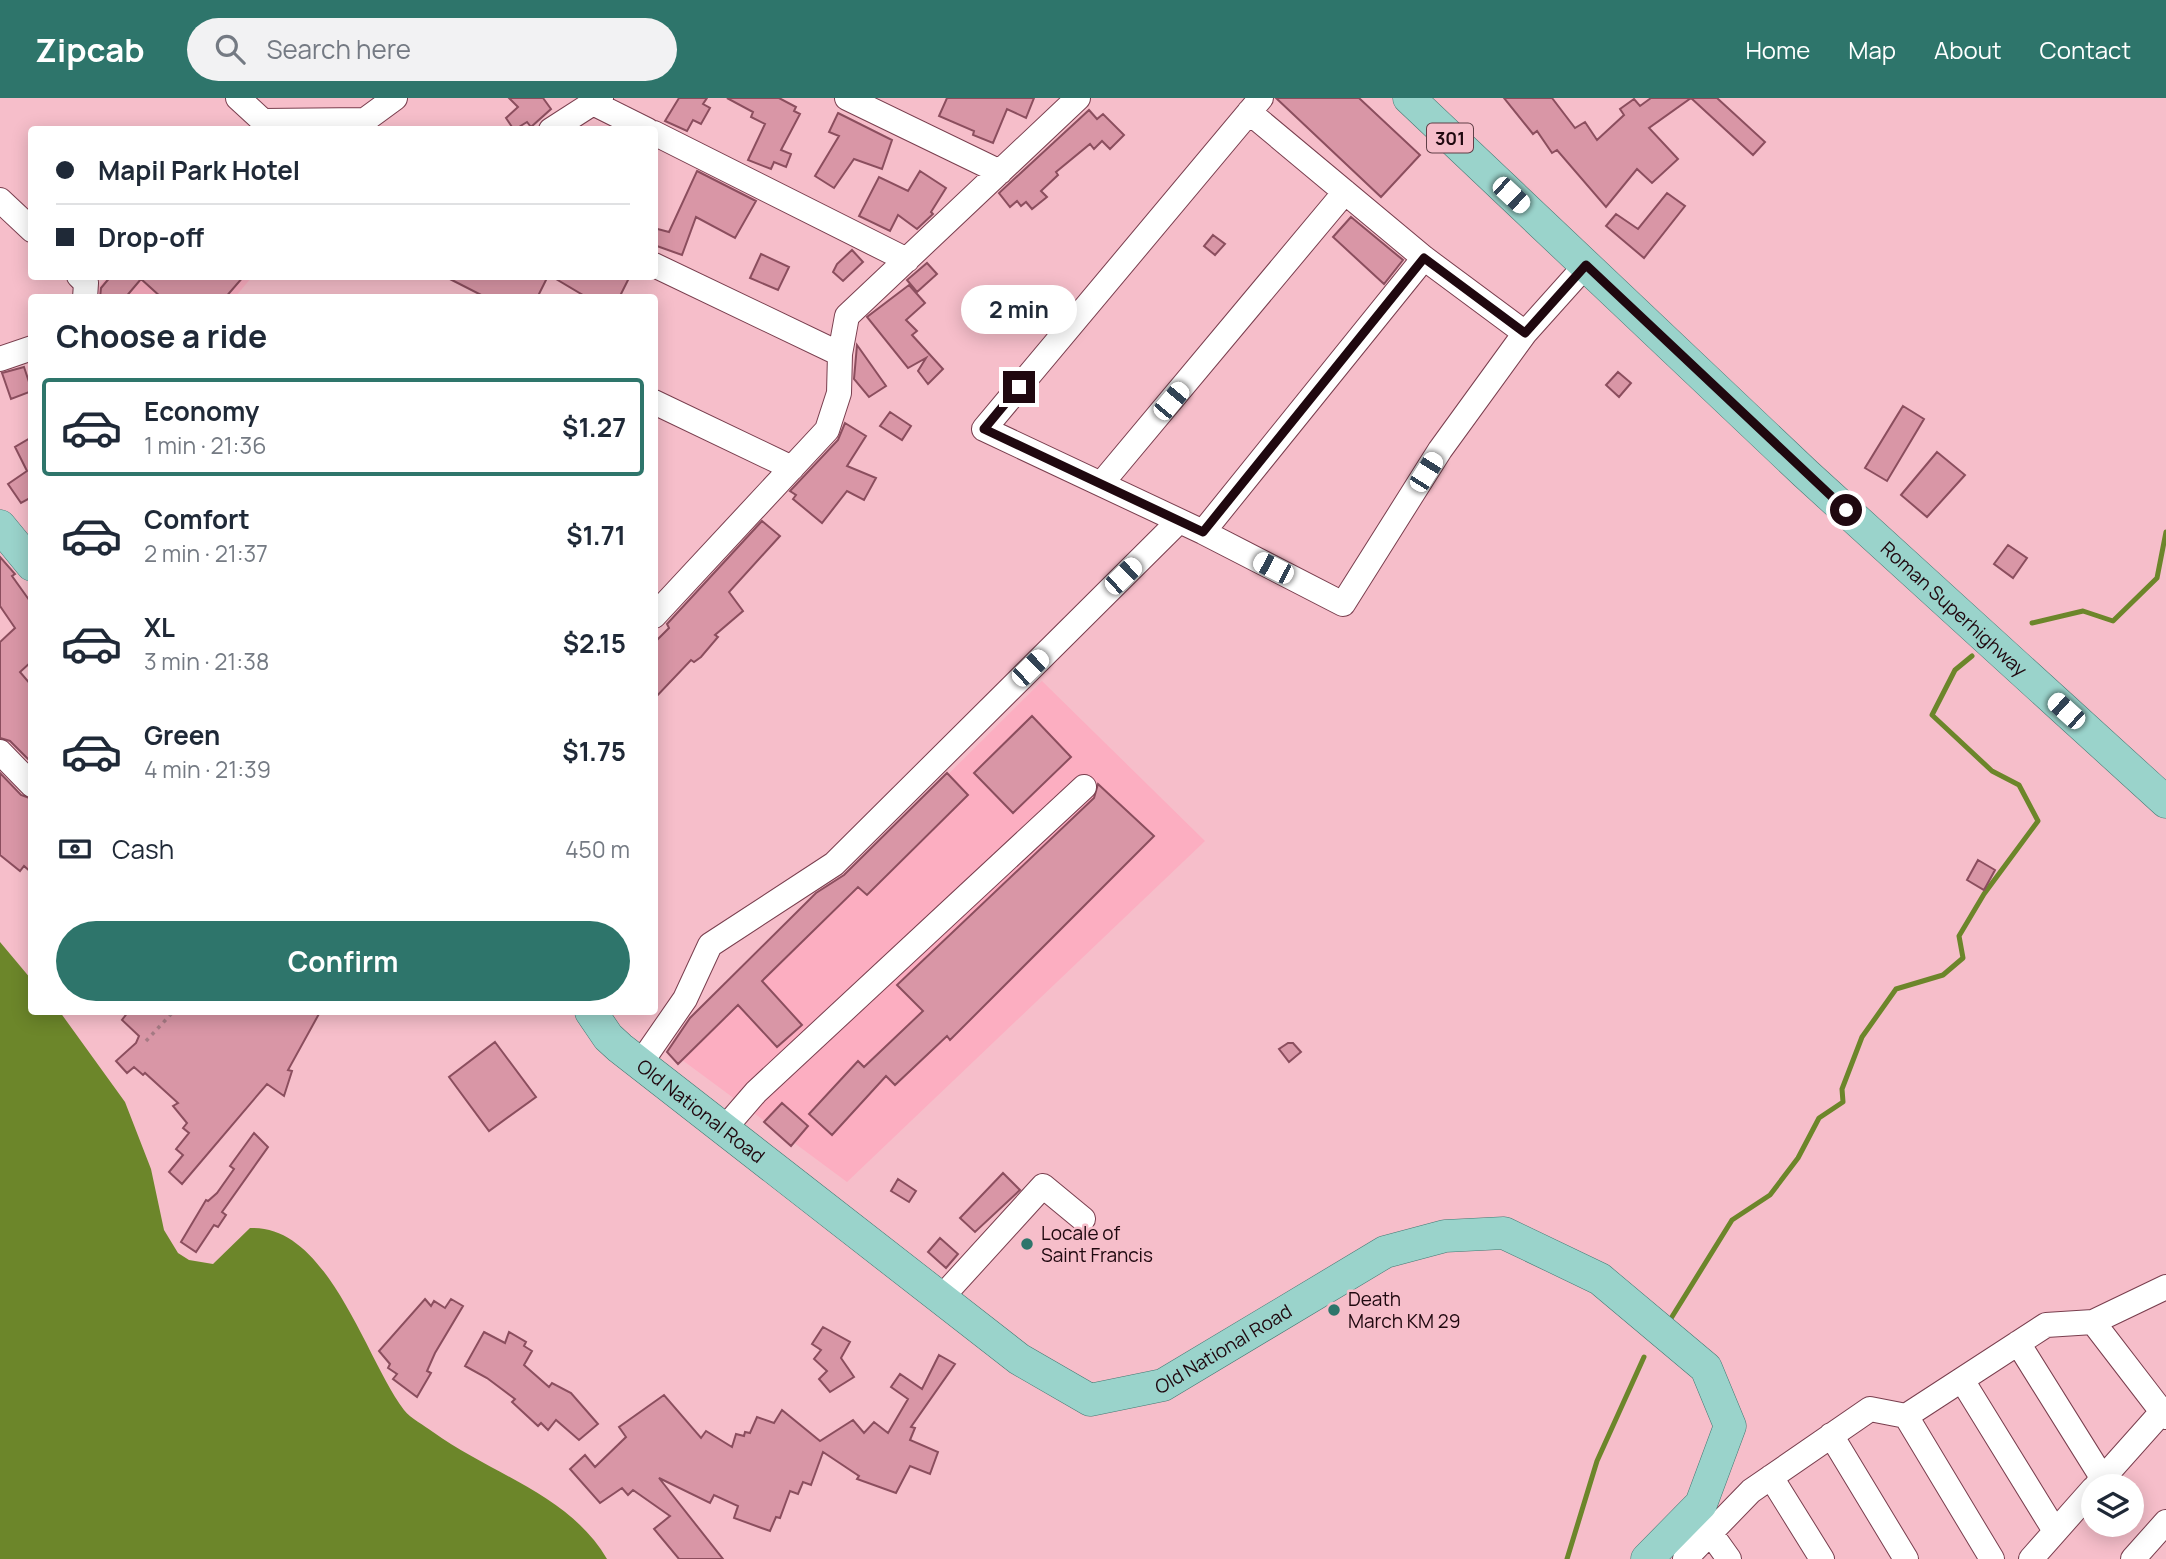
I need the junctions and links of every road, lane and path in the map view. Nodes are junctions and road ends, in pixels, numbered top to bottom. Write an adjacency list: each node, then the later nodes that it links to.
1 (238, 98): 2 (street)
2 (395, 98)
3 (847, 98): 11 (street)
4 (1079, 98): 11 (street)
5 (1409, 98): 17 (main road, Roman Superhighway / 301)
6 (597, 100): 8 (street); 9 (street)
7 (1255, 105): 12 (street); 25 (street)
8 (557, 126)
9 (640, 126)
10 (658, 135): 16 (street)
11 (1000, 172): 16 (street)
12 (1345, 192): 15 (street); 25 (street)
13 (0, 200): 14 (street)
14 (28, 226)
15 (1424, 258): 19 (street); 28 (street)
16 (907, 260): 21 (street)
17 (1586, 265): 19 (street); 34 (main road, Roman Superhighway / 301)
18 (658, 267): 21 (street)
19 (1525, 333): 28 (street)
20 (28, 349): 22 (street)
21 (840, 354): 24 (street)
22 (0, 359)
23 (658, 404): 24 (street)
24 (792, 468): 30 (street)
25 (1101, 484): 26 (street)
26 (1179, 521): 28 (street); 38 (street)
27 (0, 526): 29 (main road)
28 (1203, 532)
29 (28, 560)
30 (658, 611)
31 (0, 752): 32 (street)
32 (28, 781)
33 (1084, 787): 39 (street)
34 (2166, 802)
35 (170, 1015): 37 (path)
36 (593, 1015): 38 (main road, Old National Road)
37 (146, 1041)
38 (640, 1064): 39 (main road, Old National Road)
39 (724, 1129): 42 (main road, Old National Road)
40 (1083, 1219): 42 (street)
41 (2164, 1290): 43 (street)
42 (941, 1298): 56 (main road, Old National Road)
43 (2093, 1322): 44 (street); 46 (street)
44 (2018, 1343): 45 (street); 49 (street)
45 (1962, 1380): 47 (street); 55 (street)
46 (2164, 1415): 50 (street)
47 (1906, 1416): 48 (street); 61 (street)
48 (1831, 1435): 51 (street); 60 (street)
49 (2091, 1474)
50 (2108, 1474)
51 (1772, 1477): 54 (street); 59 (street)
52 (2081, 1503): 55 (street)
53 (2166, 1522): 63 (street)
54 (1709, 1531): 57 (street); 58 (street)
55 (2055, 1531): 62 (street)
56 (1647, 1559)
57 (1685, 1559)
58 (1728, 1559)
59 (1822, 1559)
60 (1906, 1559)
61 (1992, 1559)
62 (2031, 1559)
63 (2133, 1559)

